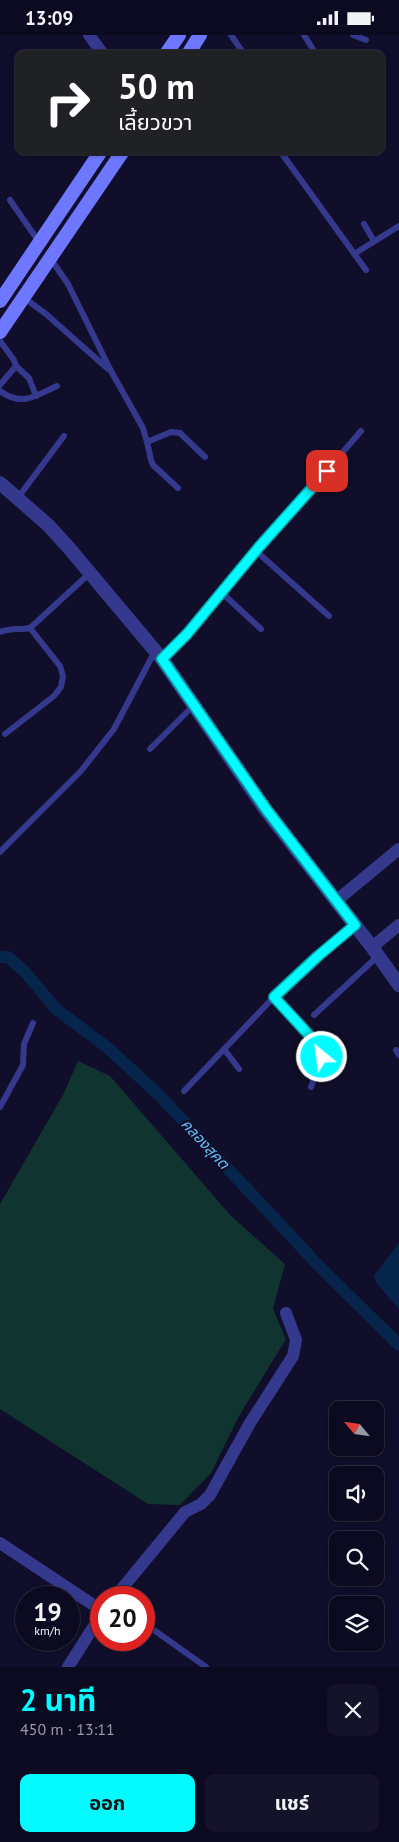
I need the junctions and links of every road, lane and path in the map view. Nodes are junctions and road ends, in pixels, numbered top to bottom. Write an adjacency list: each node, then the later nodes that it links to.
1 (89, 35): 8 (street)
2 (179, 35): 9 (main road)
3 (200, 35): 10 (main road)
4 (231, 35): 11 (lane)
5 (304, 35): 12 (lane)
6 (353, 35): 7 (lane)
7 (366, 40)
8 (99, 50)
9 (169, 50)
10 (191, 50)
11 (241, 50)
12 (313, 50)
13 (98, 155): 20 (main road)
14 (120, 155): 22 (main road)
15 (283, 155): 21 (lane)
16 (10, 200): 20 (lane)
17 (364, 224): 19 (lane)
18 (399, 226): 19 (lane)
19 (374, 241): 21 (lane)
20 (39, 243): 25 (main road)
21 (354, 254): 23 (lane)
22 (49, 258): 24 (main road); 29 (lane)
23 (366, 270)
24 (23, 297): 26 (main road); 29 (lane)
25 (0, 301)
26 (0, 332)
27 (0, 341): 28 (lane)
28 (16, 366): 30 (lane); 33 (lane)
29 (111, 371): 36 (lane)
30 (0, 385)
31 (57, 386): 33 (lane)
32 (0, 391): 33 (lane)
33 (36, 396)
34 (361, 431): 41 (lane)
35 (64, 436): 40 (lane)
36 (147, 442): 37 (lane); 39 (lane)
37 (206, 457)
38 (0, 483): 40 (street)
39 (178, 488)
40 (18, 499): 42 (street)
41 (256, 551): 43 (lane); 44 (lane)
42 (90, 573): 45 (lane); 48 (street)
43 (222, 593): 46 (lane); 48 (lane)
44 (329, 616)
45 (30, 628): 47 (lane); 50 (lane)
46 (261, 629)
47 (0, 632)
48 (158, 655): 49 (street); 53 (lane)
49 (194, 706): 51 (lane); 54 (street)
50 (5, 734)
51 (150, 749)
52 (399, 849): 54 (street)
53 (0, 852)
54 (336, 901): 55 (street)
55 (355, 925): 57 (street); 59 (lane)
56 (399, 925): 57 (street)
57 (375, 952): 58 (street); 60 (lane)
58 (399, 985)
59 (274, 997): 62 (lane); 64 (lane)
60 (314, 1015)
61 (33, 1023): 66 (lane)
62 (224, 1049): 63 (lane); 65 (lane)
63 (239, 1069)
64 (311, 1087)
65 (184, 1091)
66 (0, 1107)
67 (286, 1313): 69 (street)
68 (0, 1543): 70 (street)
69 (123, 1586)
70 (90, 1603)
71 (155, 1631): 74 (lane)
72 (90, 1632): 73 (street)
73 (68, 1667)
74 (206, 1667)

